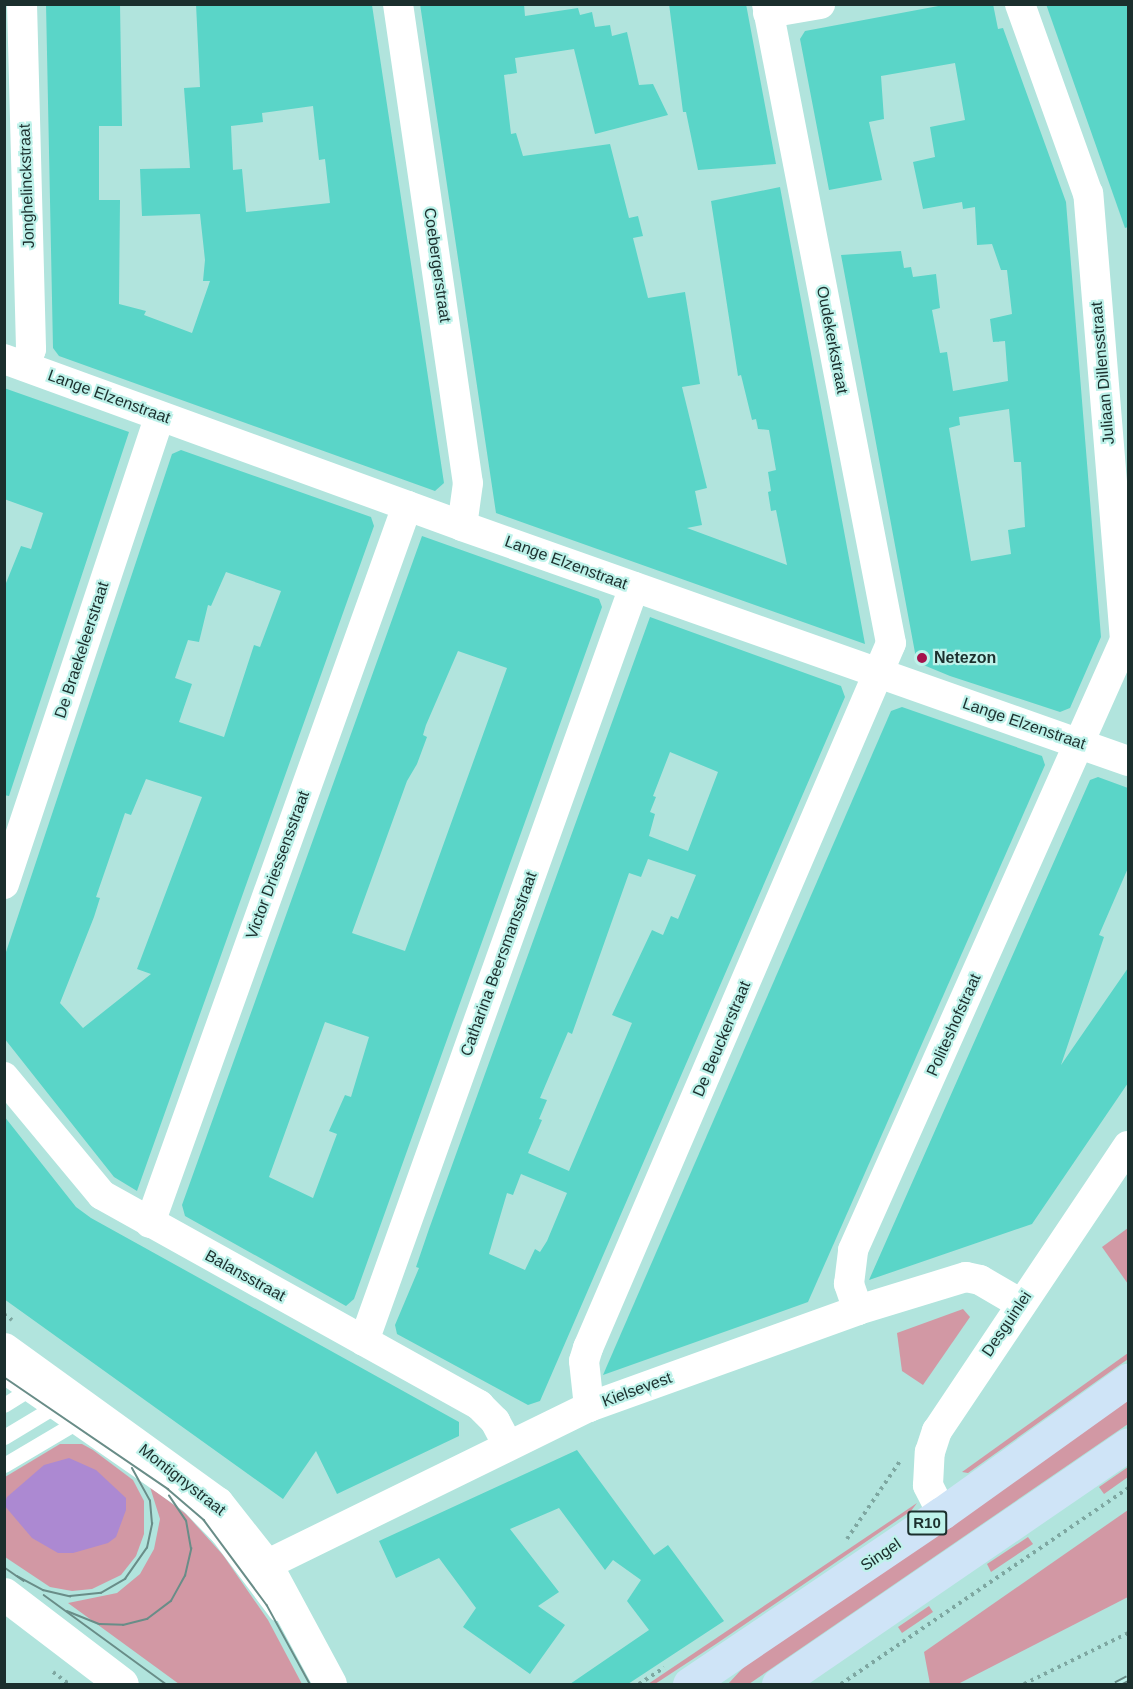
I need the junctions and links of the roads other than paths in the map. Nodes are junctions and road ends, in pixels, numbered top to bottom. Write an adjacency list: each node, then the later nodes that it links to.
1 (22, 4): 6 (street, Jonghelinckstraat)
2 (398, 4): 9 (street, Coebergerstraat)
3 (820, 4): 5 (street)
4 (1020, 4): 12 (street, Juliaan Dillensstraat)
5 (768, 9): 11 (street, Oudekerkstraat)
6 (15, 363): 7 (street, Lange Elzenstraat)
7 (160, 416): 8 (street, Lange Elzenstraat); 14 (street, De Braekeleerstraat)
8 (406, 506): 9 (street, Lange Elzenstraat); 17 (street, Victor Driessensstraat)
9 (462, 526): 10 (street, Lange Elzenstraat)
10 (634, 587): 11 (street, Lange Elzenstraat); 20 (street, Catharina Beersmansstraat)
11 (879, 675): 12 (street, Lange Elzenstraat); 26 (street, De Beuckerstraat)
12 (1081, 744): 13 (street, Lange Elzenstraat); 19 (street, Politeshofstraat)
13 (1128, 761)
14 (4, 884)
15 (4, 1077): 17 (street, Balansstraat)
16 (1128, 1146): 18 (street, Desguinlei)
17 (150, 1223): 20 (street, Balansstraat)
18 (1021, 1304): 19 (street, Kielsevest); 33 (street, Desguinlei)
19 (858, 1310): 26 (street, Kielsevest)
20 (364, 1341): 31 (street, Balansstraat)
21 (4, 1349): 34 (street, Montignystraat)
22 (4, 1377): 24 (lane)
23 (1128, 1380): 33 (main road, Singel / R10)
24 (27, 1391): 25 (lane); 27 (lane)
25 (4, 1405)
26 (589, 1407): 31 (street, Kielsevest)
27 (52, 1408): 28 (lane); 29 (lane)
28 (75, 1423): 32 (lane); 39 (lane)
29 (4, 1437)
30 (1128, 1444): 42 (main road)
31 (508, 1445): 34 (street, Kielsevest)
32 (4, 1465)
33 (942, 1513): 41 (main road, Singel / R10)
34 (266, 1565): 40 (street, Montignystraat)
35 (4, 1594): 36 (street)
36 (71, 1646): 37 (street); 38 (street)
37 (71, 1684)
38 (122, 1684)
39 (325, 1684)
40 (330, 1684)
41 (689, 1684)
42 (778, 1684)

